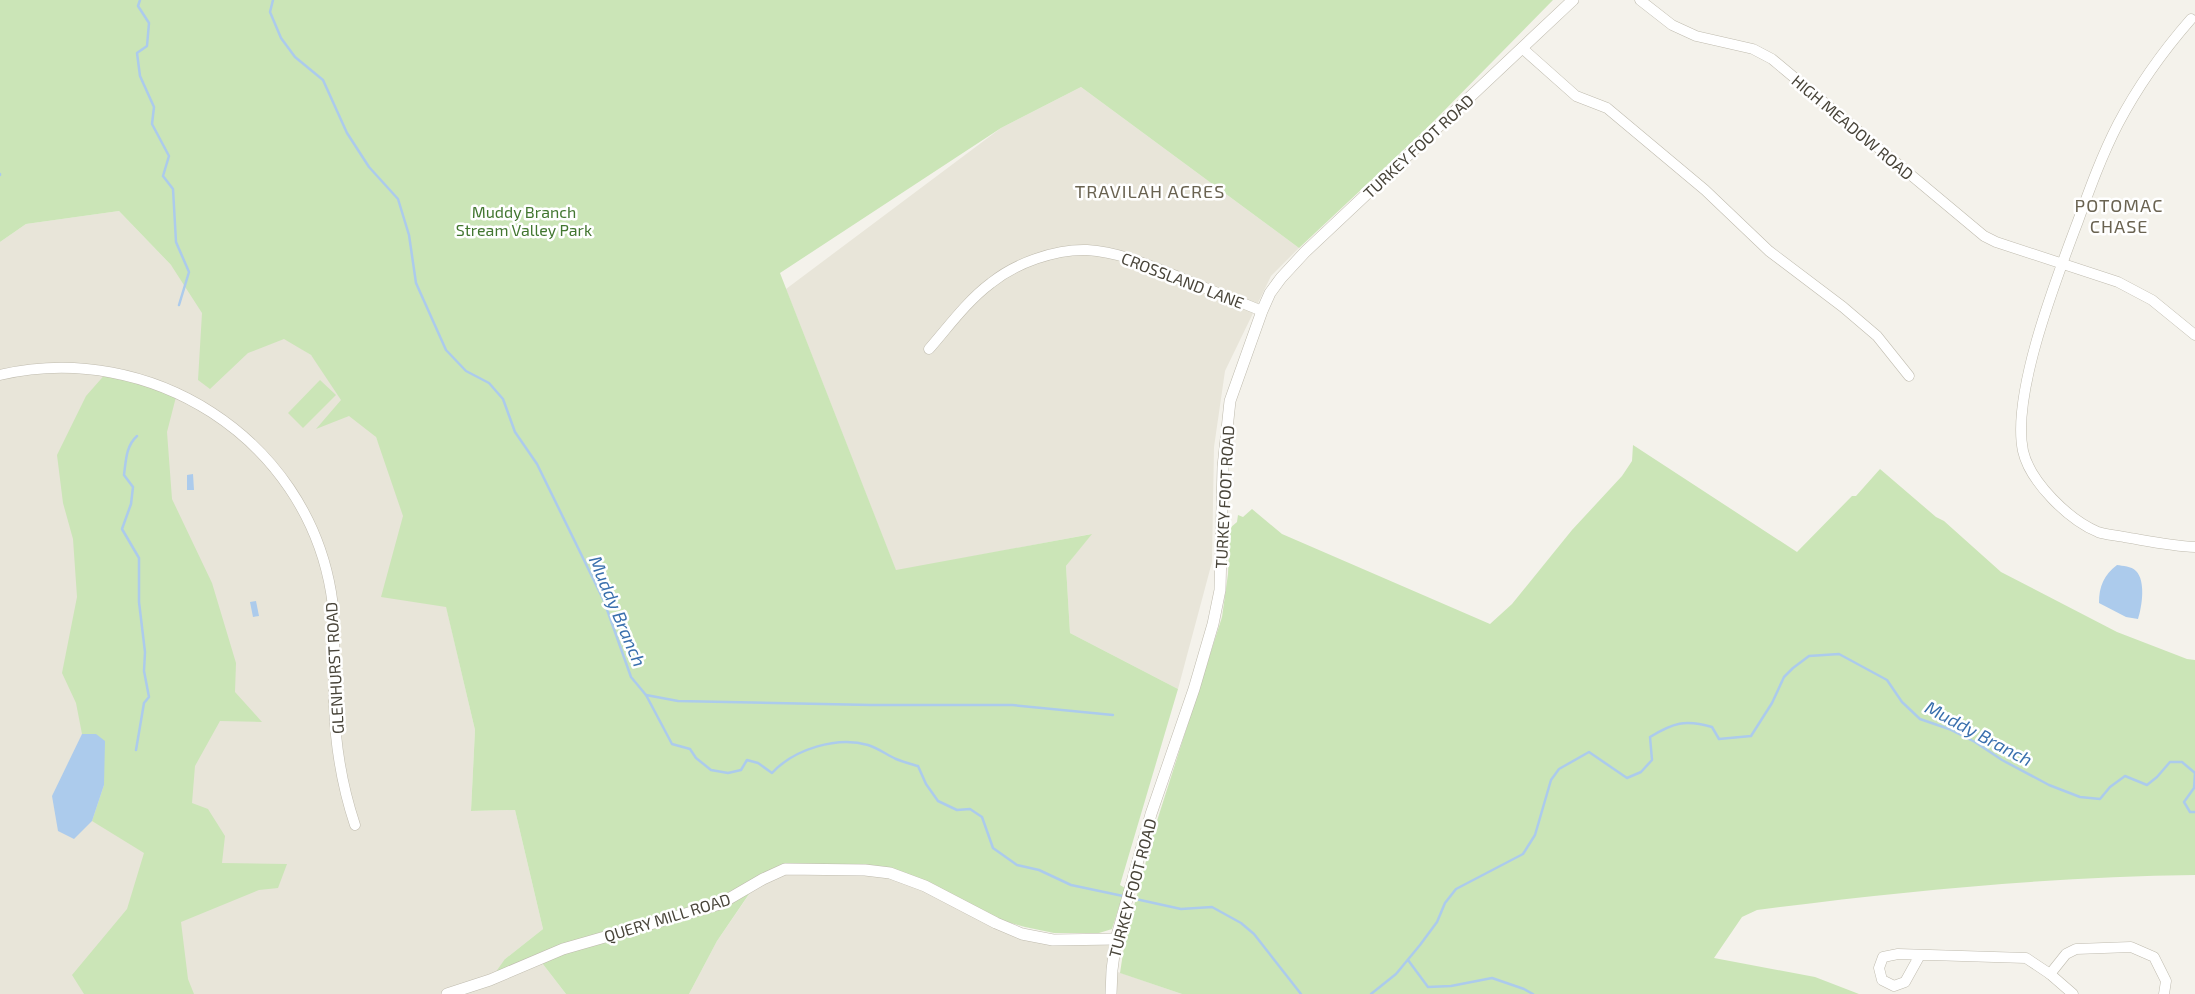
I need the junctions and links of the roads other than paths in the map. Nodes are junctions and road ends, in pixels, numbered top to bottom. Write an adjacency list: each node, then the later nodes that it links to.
1 (1574, 0): 4 (street, TURKEY FOOT ROAD)
2 (1640, 0): 5 (street, HIGH MEADOW ROAD)
3 (2191, 19): 5 (street)
4 (1522, 48): 6 (street, TURKEY FOOT ROAD); 10 (street)
5 (2062, 264): 7 (street, HIGH MEADOW ROAD); 11 (street)
6 (1262, 311): 8 (street, CROSSLAND LANE); 13 (street, TURKEY FOOT ROAD)
7 (2195, 335)
8 (929, 348)
9 (0, 375): 12 (street, GLENHURST ROAD)
10 (1909, 376)
11 (2195, 547)
12 (355, 825)
13 (1116, 939): 16 (street, QUERY MILL ROAD); 17 (street, TURKEY FOOT ROAD)
14 (1920, 955): 15 (street)
15 (2050, 974): 18 (street); 19 (street)
16 (448, 994)
17 (1111, 994)
18 (2073, 994)
19 (2164, 994)

